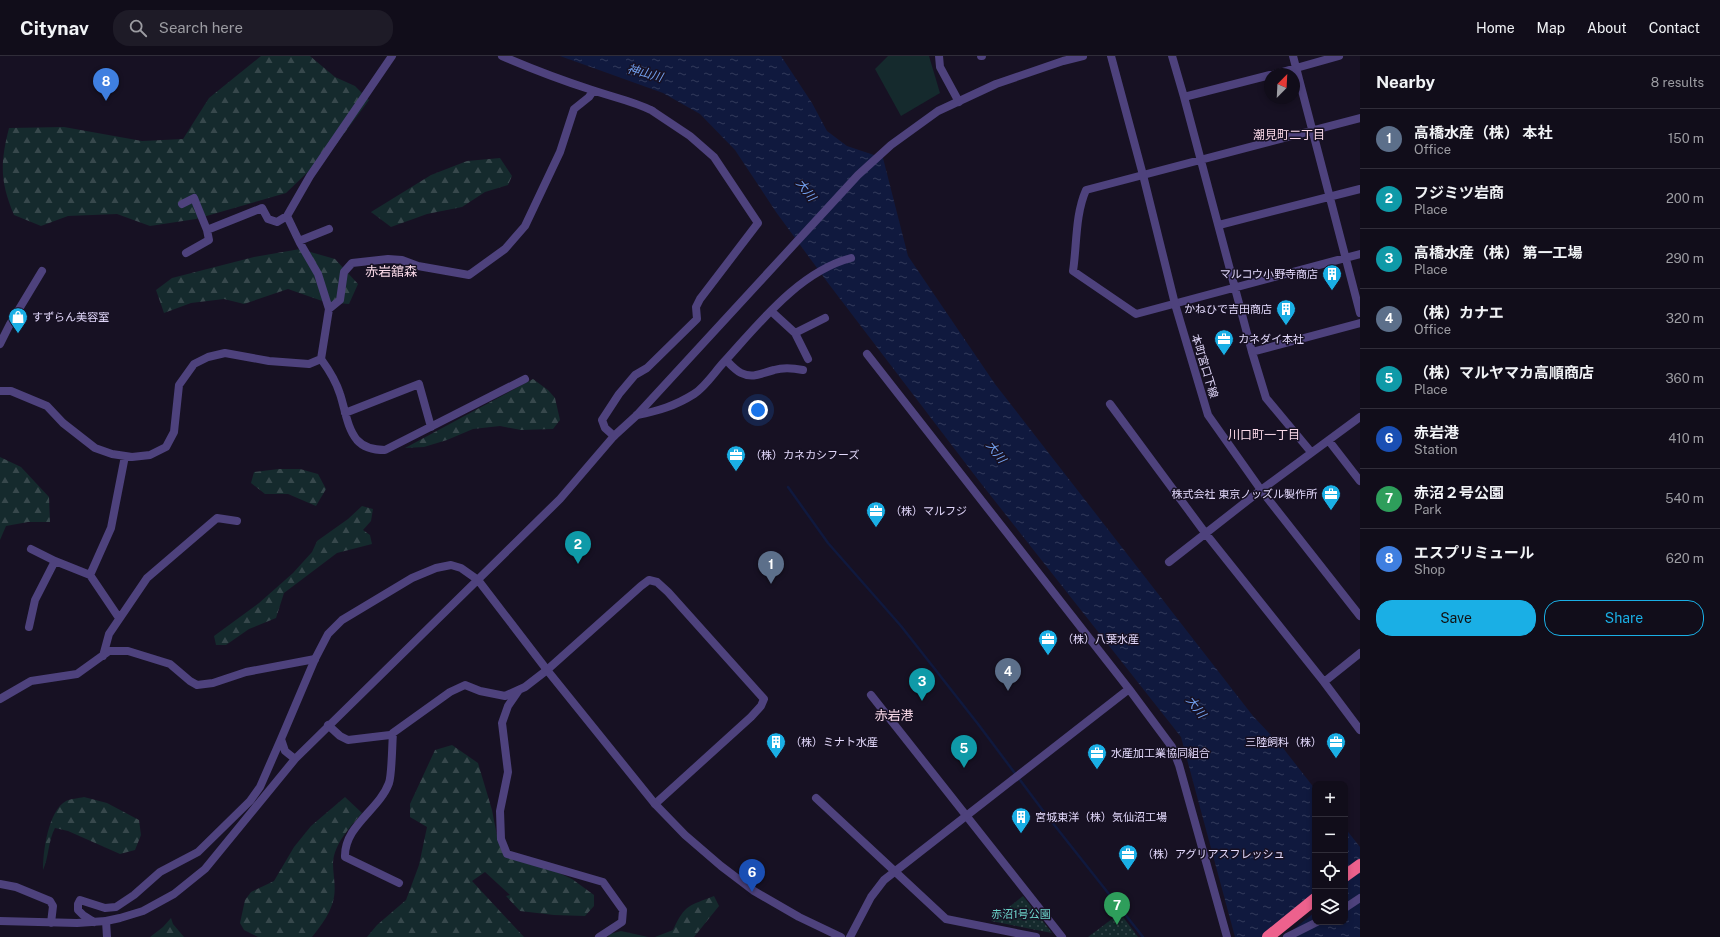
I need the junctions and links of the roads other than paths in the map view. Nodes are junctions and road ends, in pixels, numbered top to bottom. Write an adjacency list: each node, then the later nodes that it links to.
1 (392, 56): 22 (street)
2 (502, 56): 12 (street)
3 (939, 56): 14 (street)
4 (1083, 56): 14 (street)
5 (1111, 56): 18 (street, 本町宮口下線)
6 (1172, 56): 13 (street)
7 (1293, 56): 9 (street)
8 (1339, 56): 9 (street)
9 (1297, 68)
10 (1264, 77): 13 (street)
11 (1300, 80): 16 (street)
12 (593, 90): 34 (street); 54 (street)
13 (1184, 98): 17 (street)
14 (959, 102): 51 (street)
15 (1360, 118): 16 (street)
16 (1313, 131): 17 (street); 20 (street)
17 (1201, 160): 18 (street); 23 (street)
18 (1143, 175): 33 (street, 本町宮口下線); 33 (street)
19 (1360, 189): 20 (street)
20 (1330, 197): 23 (street); 30 (street)
21 (182, 204): 25 (street)
22 (287, 216): 25 (street); 26 (street)
23 (1218, 225): 32 (street)
24 (329, 229): 26 (street)
25 (207, 230): 27 (street)
26 (299, 241): 34 (street)
27 (186, 253)
28 (1360, 254): 30 (street)
29 (850, 258): 35 (street)
30 (1346, 258): 32 (street); 36 (street)
31 (42, 271): 40 (street)
32 (1235, 288): 33 (street); 41 (street)
33 (1175, 304): 59 (street, 本町宮口下線)
34 (329, 309): 43 (street)
35 (771, 311): 39 (street); 45 (street)
36 (1360, 313)
37 (825, 318): 39 (street)
38 (1360, 323): 41 (street)
39 (795, 332): 44 (street)
40 (0, 344)
41 (1252, 352): 56 (street)
42 (867, 354): 75 (street)
43 (321, 359): 50 (street); 57 (street)
44 (808, 359)
45 (726, 360): 46 (street); 51 (street)
46 (803, 370)
47 (525, 379): 53 (street)
48 (0, 391): 57 (street)
49 (1110, 404): 61 (street)
50 (346, 413): 53 (street); 53 (street)
51 (637, 415): 54 (street)
52 (1360, 417): 55 (street)
53 (431, 427)
54 (614, 436): 66 (street)
55 (1329, 440): 56 (street); 58 (street)
56 (1311, 452): 59 (street)
57 (125, 456): 65 (street)
58 (1360, 481)
59 (1261, 490): 61 (street); 67 (street, 本町宮口下線)
60 (237, 521): 68 (street)
61 (1206, 534): 64 (street); 74 (street)
62 (31, 549): 63 (street)
63 (55, 561): 65 (street); 69 (street)
64 (1169, 562)
65 (90, 575): 68 (street)
66 (478, 580): 72 (street); 73 (street); 79 (street)
67 (1360, 616)
68 (119, 618): 71 (street)
69 (28, 627)
70 (1360, 653): 74 (street)
71 (103, 656): 72 (street); 78 (street)
72 (315, 659): 82 (street)
73 (547, 670): 76 (street); 85 (street); 85 (street)
74 (1324, 682): 80 (street)
75 (1129, 689): 86 (street); 109 (street)
76 (519, 690): 81 (street); 104 (street)
77 (871, 695): 86 (street)
78 (0, 699)
79 (328, 725): 81 (street); 83 (street)
80 (1360, 730)
81 (393, 733): 91 (street)
82 (281, 739): 83 (street); 100 (street)
83 (295, 759): 99 (street)
84 (816, 798): 88 (street)
85 (655, 804): 105 (street)
86 (967, 816): 88 (street); 108 (street)
87 (1360, 865): 89 (highway)
88 (895, 872): 106 (street); 107 (street)
89 (1348, 874)
90 (1360, 875): 93 (highway)
91 (399, 883)
92 (0, 884): 101 (street)
93 (1348, 884)
94 (1360, 898): 96 (street)
95 (1312, 901): 110 (highway)
96 (1348, 906)
97 (1312, 911): 111 (highway)
98 (0, 921): 101 (street)
99 (106, 921): 100 (street); 103 (street)
100 (94, 922): 101 (street)
101 (51, 923)
102 (1312, 924): 112 (street)
103 (107, 937)
104 (599, 937)
105 (841, 937)
106 (850, 937)
107 (1036, 937)
108 (1062, 937)
109 (1227, 937)
110 (1268, 937)
111 (1279, 937)
112 (1286, 937)

